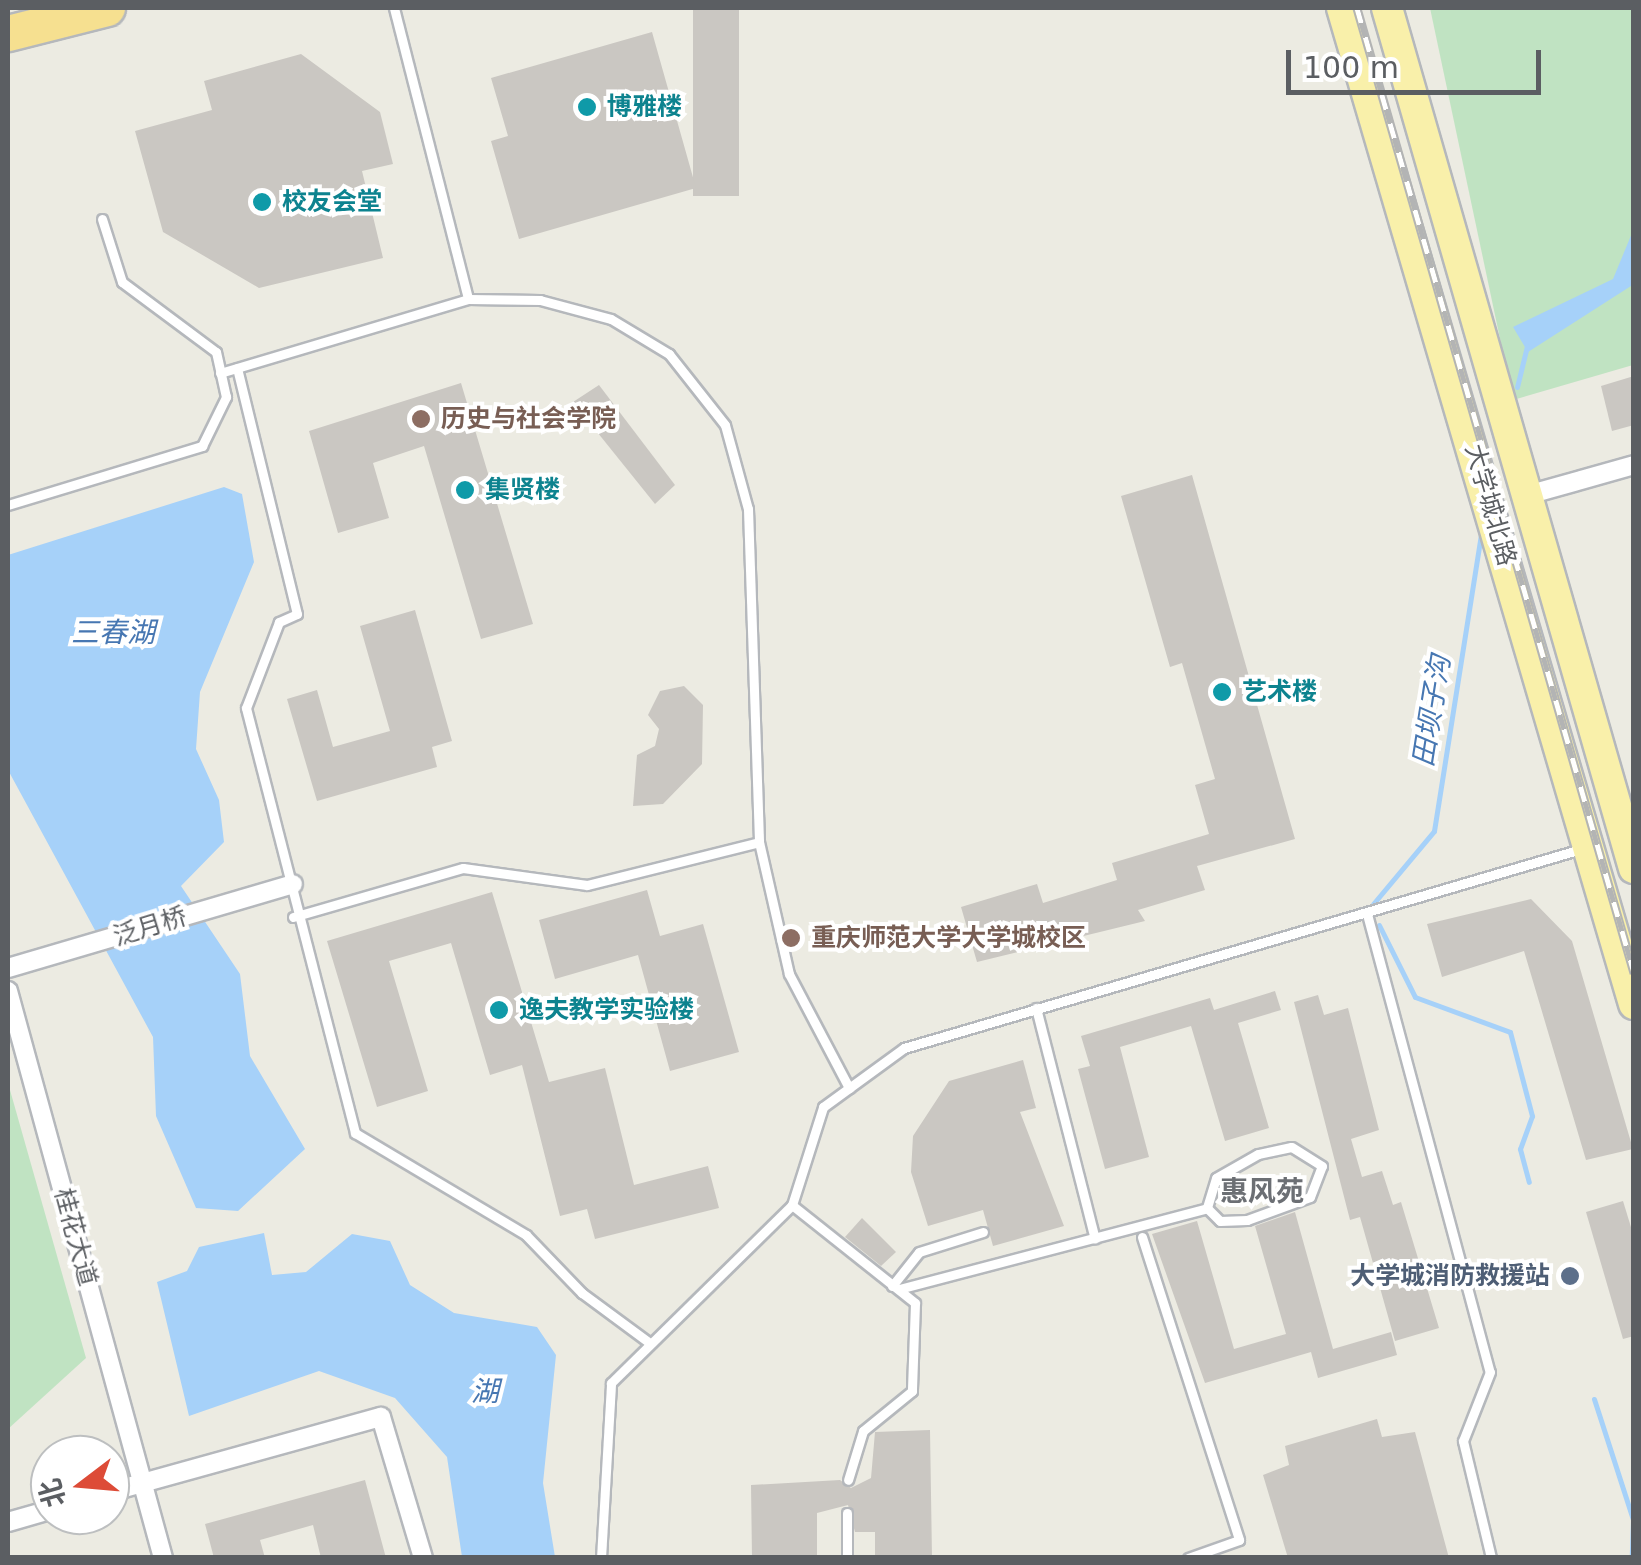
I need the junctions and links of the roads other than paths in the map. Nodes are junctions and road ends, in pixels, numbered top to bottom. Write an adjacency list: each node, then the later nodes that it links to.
1 (107, 8): 5 (highway)
2 (394, 8): 9 (lane)
3 (1342, 8): 7 (main road, 大学城北路)
4 (1387, 8): 6 (main road, 大学城北路)
5 (8, 33)
6 (1440, 196): 7 (main road); 13 (main road, 大学城北路)
7 (1403, 208): 16 (main road, 大学城北路)
8 (102, 219): 11 (lane)
9 (468, 298): 10 (lane); 15 (lane)
10 (237, 368): 11 (lane); 18 (lane)
11 (220, 374): 14 (lane)
12 (1634, 465): 13 (street)
13 (1521, 487): 17 (main road, 大学城北路)
14 (8, 505)
15 (758, 842): 20 (lane); 25 (lane)
16 (1588, 848): 19 (lane); 23 (main road, 大学城北路)
17 (1634, 868)
18 (292, 884): 20 (lane); 21 (street, 泛月桥)
19 (1367, 914): 24 (lane); 42 (lane)
20 (294, 917): 32 (lane)
21 (8, 968)
22 (8, 991): 34 (street, 桂花大道)
23 (1634, 1004)
24 (1036, 1008): 25 (lane); 30 (lane)
25 (849, 1088): 26 (lane)
26 (792, 1205): 31 (lane); 32 (lane)
27 (1206, 1208): 27 (lane); 30 (lane)
28 (983, 1232): 31 (lane)
29 (1142, 1237): 41 (lane)
30 (1095, 1239): 31 (lane)
31 (896, 1288): 33 (lane)
32 (647, 1341): 39 (lane)
33 (848, 1480)
34 (143, 1482): 35 (street); 37 (street, 桂花大道); 38 (street)
35 (130, 1486)
36 (848, 1513): 40 (lane)
37 (164, 1558)
38 (423, 1558)
39 (601, 1558)
40 (848, 1558)
41 (1188, 1558)
42 (1491, 1558)

